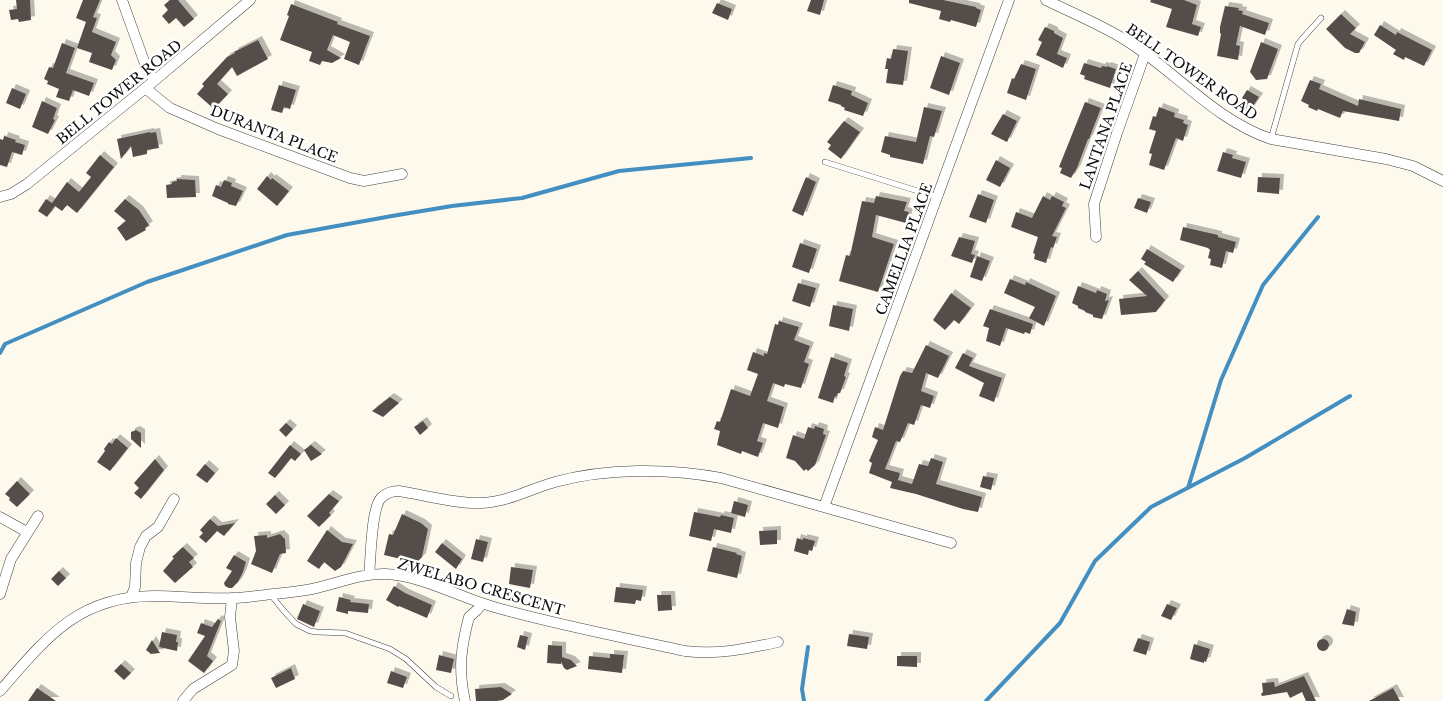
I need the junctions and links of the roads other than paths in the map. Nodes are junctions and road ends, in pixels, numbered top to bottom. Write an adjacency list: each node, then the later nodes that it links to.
1 (122, 0): 7 (street)
2 (250, 0): 7 (street, BELL TOWER ROAD)
3 (1009, 0): 14 (street, CAMELLIA PLACE)
4 (1046, 0): 6 (street, BELL TOWER ROAD)
5 (1321, 18): 9 (lane)
6 (1145, 54): 9 (street, BELL TOWER ROAD); 15 (street, LANTANA PLACE)
7 (154, 82): 8 (street, BELL TOWER ROAD)
8 (145, 88): 11 (street, DURANTA PLACE); 13 (street, BELL TOWER ROAD)
9 (1271, 139): 12 (street, BELL TOWER ROAD)
10 (825, 162): 14 (lane)
11 (402, 174)
12 (1443, 182)
13 (0, 197)
14 (937, 197): 17 (street, CAMELLIA PLACE)
15 (1096, 237)
16 (174, 499): 25 (street)
17 (824, 507): 21 (street); 22 (street)
18 (38, 516): 20 (street)
19 (0, 517): 20 (street)
20 (27, 532): 23 (street)
21 (951, 543)
22 (369, 575): 24 (street, ZWELABO CRESCENT); 27 (street, ZWELABO CRESCENT)
23 (0, 594)
24 (270, 594): 26 (street, ZWELABO CRESCENT); 30 (lane)
25 (131, 597): 26 (street, ZWELABO CRESCENT); 29 (street, ZWELABO CRESCENT)
26 (232, 598): 31 (street)
27 (482, 604): 28 (street, ZWELABO CRESCENT); 32 (street)
28 (778, 642)
29 (0, 691)
30 (451, 696)
31 (182, 701)
32 (465, 701)

